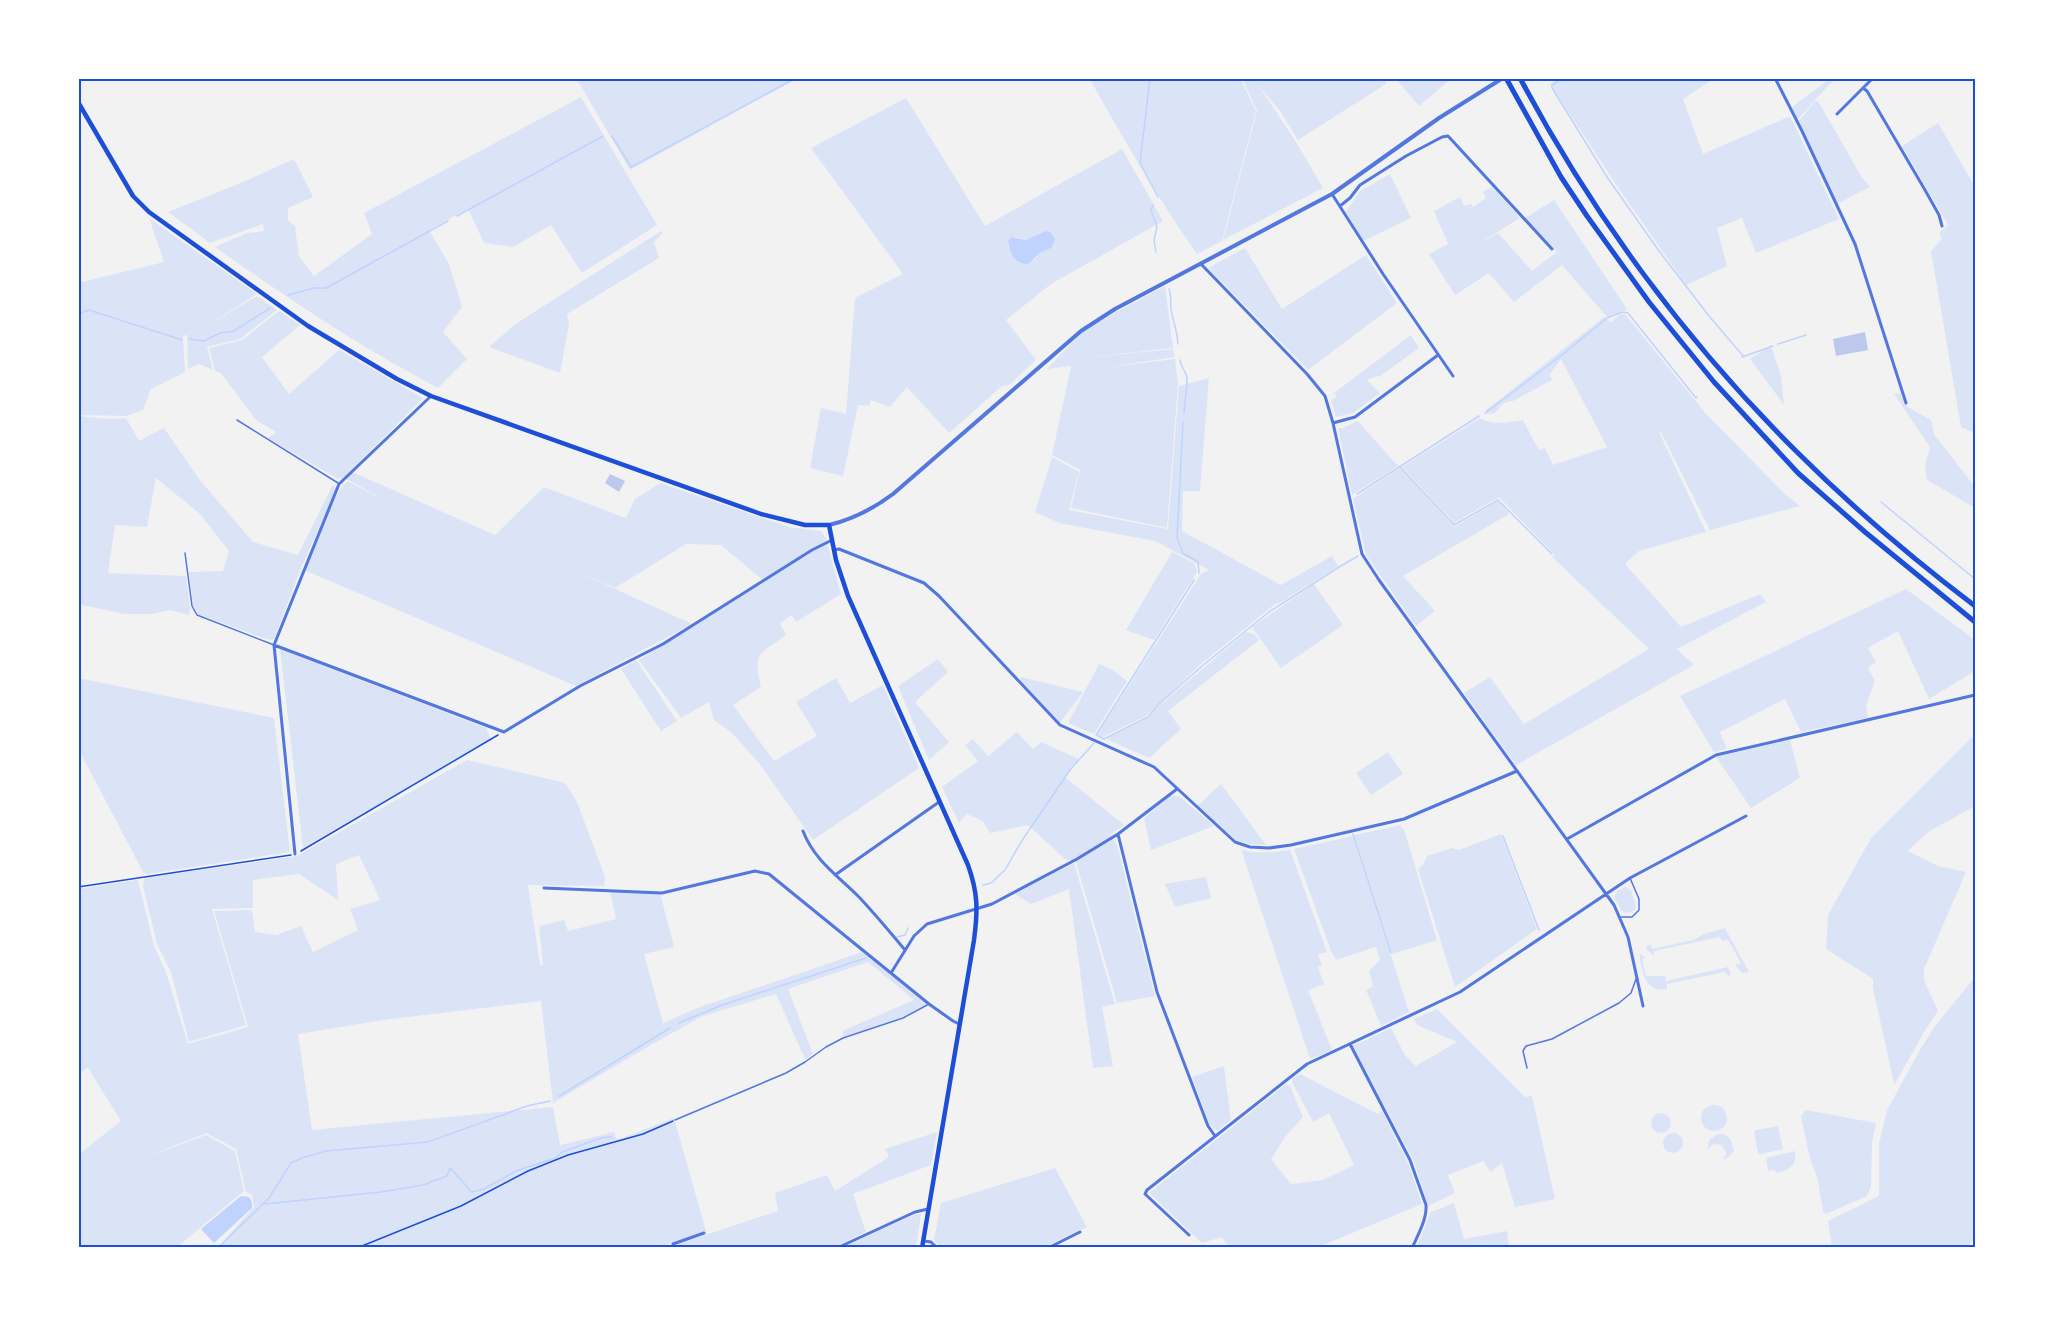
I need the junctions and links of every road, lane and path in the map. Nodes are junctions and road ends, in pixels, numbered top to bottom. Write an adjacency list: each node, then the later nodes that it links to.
1 (1504, 78): 8 (street); 25 (highway)
2 (1520, 78): 24 (highway)
3 (1775, 78): 16 (street)
4 (1873, 78): 5 (street)
5 (1863, 88): 7 (street); 10 (street)
6 (78, 102): 15 (main road)
7 (1837, 114)
8 (1332, 194): 9 (street); 12 (street)
9 (1340, 206): 11 (street); 13 (street)
10 (1942, 226)
11 (1552, 249)
12 (1200, 264): 18 (street); 20 (street)
13 (1438, 356): 14 (street); 18 (street)
14 (1453, 376)
15 (431, 396): 19 (street); 20 (main road)
16 (1906, 404)
17 (237, 420): 19 (lane)
18 (1333, 423): 29 (street)
19 (339, 484): 26 (street)
20 (830, 525): 21 (main road)
21 (832, 540): 22 (main road); 28 (street)
22 (834, 550): 30 (street); 31 (main road)
23 (185, 553): 26 (lane)
24 (1975, 606)
25 (1975, 622)
26 (274, 645): 28 (street); 36 (street)
27 (1975, 695): 35 (street)
28 (504, 732): 36 (path)
29 (1517, 771): 30 (street); 35 (street)
30 (1177, 789): 34 (street)
31 (940, 801): 37 (street); 42 (main road)
32 (1746, 816): 38 (street)
33 (803, 831): 37 (street)
34 (1118, 834): 42 (street); 53 (street)
35 (1567, 839): 41 (street)
36 (295, 854): 39 (path)
37 (835, 875): 44 (street)
38 (1630, 878): 41 (street); 43 (lane)
39 (78, 887)
40 (544, 888): 45 (street)
41 (1606, 894): 43 (street); 50 (street)
42 (978, 909): 44 (street); 49 (main road)
43 (1620, 917): 46 (street)
44 (905, 950): 45 (street)
45 (891, 973): 47 (street)
46 (1637, 975): 48 (street); 51 (lane)
47 (929, 1004): 49 (street); 52 (lane)
48 (1643, 1006)
49 (959, 1024): 54 (main road)
50 (1350, 1044): 53 (street); 65 (street)
51 (1527, 1068)
52 (675, 1120): 59 (path)
53 (1215, 1136): 57 (street)
54 (928, 1209): 58 (main road); 61 (street)
55 (1080, 1232): 64 (street)
56 (704, 1233): 60 (street)
57 (1189, 1235)
58 (923, 1240): 62 (main road); 63 (street)
59 (357, 1248)
60 (674, 1248)
61 (837, 1248)
62 (922, 1248)
63 (937, 1248)
64 (1048, 1248)
65 (1412, 1248)

